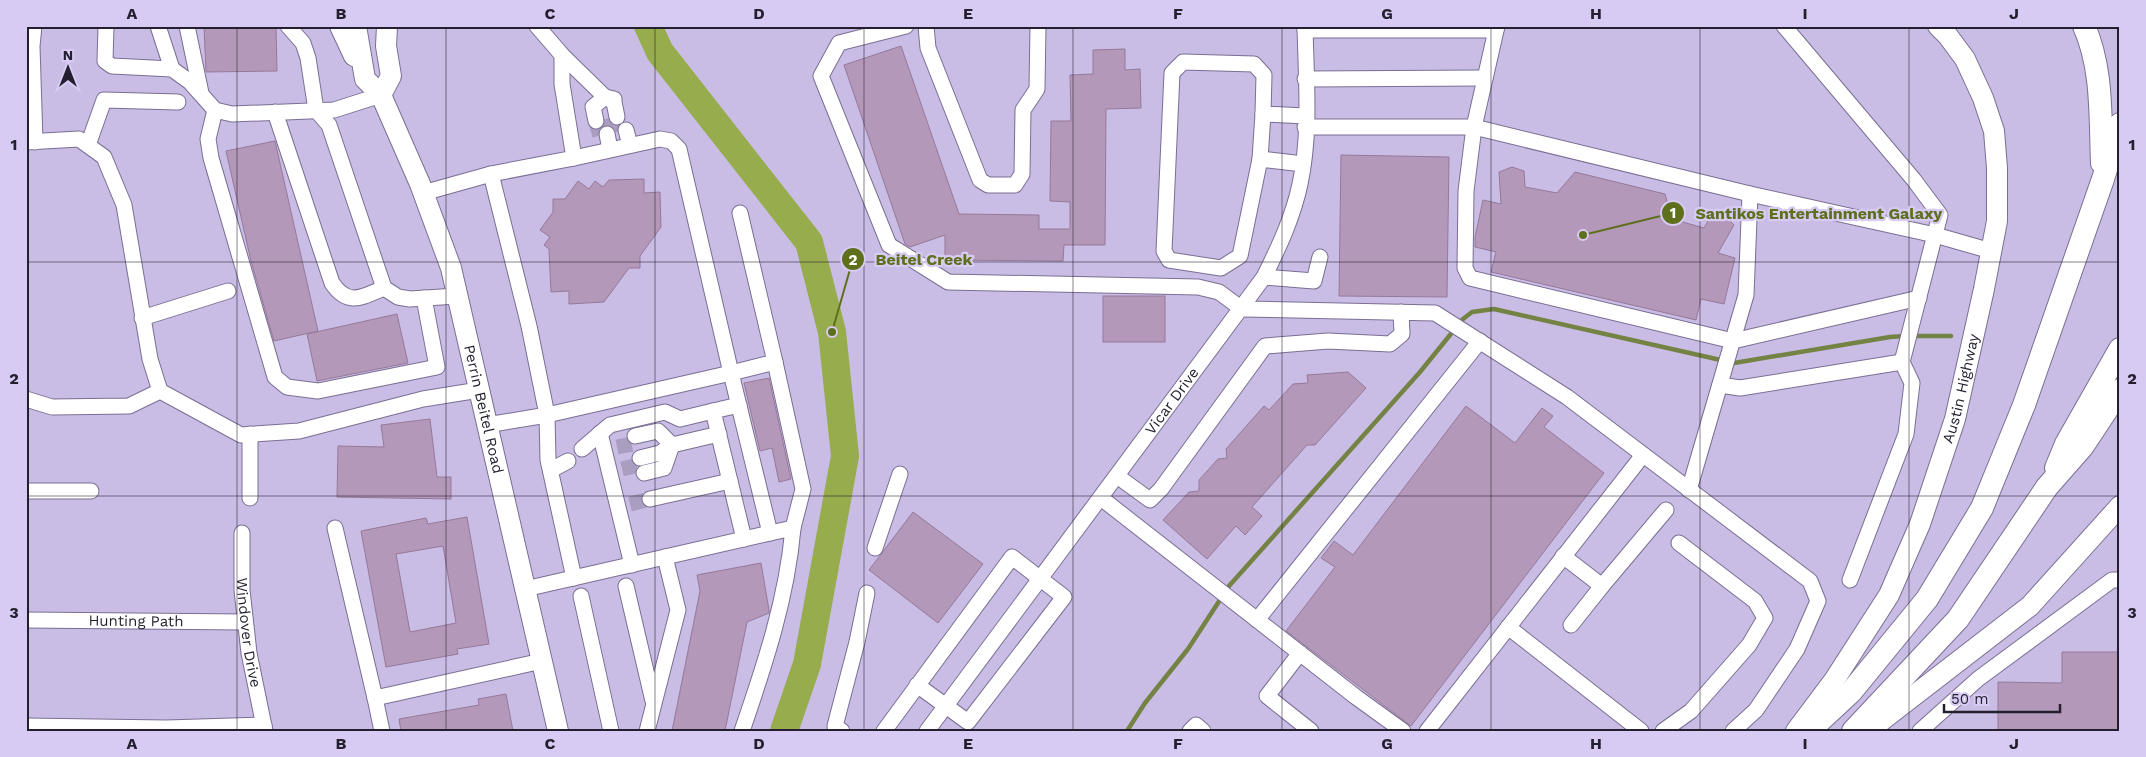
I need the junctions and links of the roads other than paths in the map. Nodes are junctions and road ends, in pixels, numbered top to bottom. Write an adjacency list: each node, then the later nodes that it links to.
1 (34, 26): 39 (street)
2 (106, 26): 22 (street)
3 (158, 26): 22 (street)
4 (187, 26): 27 (street)
5 (288, 26): 32 (street)
6 (340, 26): 25 (main road, Perrin Beitel Road)
7 (356, 26): 25 (main road)
8 (387, 26): 23 (main road)
9 (399, 26): 23 (main road)
10 (537, 26): 21 (street)
11 (906, 26): 58 (street)
12 (926, 26): 13 (street)
13 (1038, 26)
14 (1784, 26): 20 (street)
15 (1938, 26): 50 (main road, Austin Highway)
16 (2084, 26): 45 (highway)
17 (1305, 28): 18 (street); 26 (street, Vicar Drive)
18 (1338, 28): 19 (street)
19 (1496, 28): 24 (street)
20 (1797, 33): 49 (street)
21 (562, 55): 29 (street); 41 (street)
22 (172, 69): 27 (street)
23 (391, 76): 28 (main road)
24 (1485, 78): 26 (street); 37 (street)
25 (365, 79): 28 (main road, Perrin Beitel Road)
26 (1305, 79): 35 (street, Vicar Drive)
27 (201, 95): 31 (street)
28 (381, 95): 32 (street); 46 (main road, Perrin Beitel Road)
29 (605, 98): 38 (street); 38 (street)
30 (178, 102): 40 (street)
31 (216, 110): 33 (street); 56 (street)
32 (316, 110): 33 (street); 53 (street)
33 (275, 112): 53 (street)
34 (1263, 114): 35 (street); 42 (street); 42 (street)
35 (1306, 122): 37 (street); 43 (street, Vicar Drive)
36 (2120, 124): 45 (highway)
37 (1474, 127): 47 (street); 62 (street)
38 (613, 133): 41 (street); 66 (street)
39 (31, 142): 40 (street)
40 (88, 145): 60 (street)
41 (574, 158): 44 (street)
42 (1260, 159): 43 (street)
43 (1303, 164): 52 (street, Vicar Drive)
44 (491, 174): 46 (street); 74 (street)
45 (2103, 179): 147 (highway)
46 (423, 193): 55 (main road, Perrin Beitel Road)
47 (1750, 194): 49 (street); 62 (street)
48 (740, 213): 64 (street)
49 (1935, 235): 50 (street); 57 (street)
50 (1991, 251): 146 (main road, Austin Highway)
51 (1320, 257): 52 (street)
52 (1264, 277): 58 (street, Vicar Drive)
53 (384, 288): 56 (street)
54 (228, 291): 60 (street)
55 (457, 296): 56 (street); 68 (main road, Perrin Beitel Road)
56 (424, 298)
57 (1919, 298): 62 (street); 65 (street)
58 (1242, 309): 59 (street); 85 (street, Vicar Drive)
59 (1401, 312): 61 (street); 85 (street)
60 (142, 318): 70 (street)
61 (1473, 337): 80 (street); 117 (street)
62 (1731, 345): 67 (street)
63 (2120, 349): 87 (highway)
64 (775, 362): 66 (street); 97 (street)
65 (1902, 362): 67 (street); 108 (street)
66 (731, 373): 72 (street); 74 (street)
67 (1720, 386): 88 (street)
68 (479, 390): 75 (main road, Perrin Beitel Road); 76 (street)
69 (2120, 390): 87 (highway)
70 (160, 391): 71 (street); 76 (street)
71 (26, 398)
72 (739, 405): 73 (street); 99 (street)
73 (713, 411): 77 (street); 81 (street)
74 (547, 415): 75 (street); 83 (street)
75 (487, 425): 112 (main road, Perrin Beitel Road)
76 (250, 434): 91 (street)
77 (719, 434): 78 (street); 86 (street)
78 (672, 445): 78 (street)
79 (582, 449): 81 (street)
80 (1643, 456): 88 (street); 103 (street)
81 (612, 458): 105 (street)
82 (568, 461): 83 (street)
83 (551, 470): 106 (street)
84 (900, 474): 102 (street)
85 (1117, 476): 92 (street, Vicar Drive)
86 (730, 481): 93 (street); 100 (street)
87 (2047, 487): 148 (highway)
88 (1689, 490): 145 (street)
89 (26, 491): 90 (street)
90 (91, 491)
91 (250, 498)
92 (1101, 498): 107 (street, Vicar Drive); 117 (street)
93 (650, 499)
94 (2120, 506): 115 (main road)
95 (1666, 510): 111 (street)
96 (335, 528): 125 (street)
97 (793, 528): 99 (street); 134 (street)
98 (242, 533): 118 (street, Windover Drive)
99 (770, 533): 100 (street)
100 (744, 539): 104 (street)
101 (1679, 542): 144 (street)
102 (875, 548)
103 (1563, 556): 111 (street); 120 (street)
104 (665, 557): 105 (street); 126 (street)
105 (632, 565): 106 (street)
106 (574, 578): 112 (street)
107 (1041, 578): 124 (street); 127 (street, Vicar Drive); 127 (street)
108 (1850, 580)
109 (2120, 580): 121 (street)
110 (626, 586): 126 (street)
111 (1602, 586): 119 (street)
112 (525, 589): 123 (main road, Perrin Beitel Road)
113 (867, 593): 135 (street)
114 (581, 596): 132 (street)
115 (2015, 618): 121 (street); 149 (main road)
116 (26, 620): 118 (street, Hunting Path)
117 (1258, 620): 122 (street)
118 (245, 622): 129 (street, Windover Drive)
119 (1571, 625)
120 (1508, 627): 142 (street); 143 (street)
121 (2030, 641): 150 (street)
122 (1300, 653): 140 (street); 141 (street)
123 (542, 660): 125 (street); 131 (main road, Perrin Beitel Road)
124 (917, 685): 127 (street); 136 (street)
125 (375, 698): 130 (street)
126 (654, 704): 133 (street)
127 (946, 705): 137 (street, Vicar Drive)
128 (26, 726): 129 (street)
129 (265, 728)
130 (382, 731)
131 (558, 731)
132 (611, 731)
133 (647, 731)
134 (742, 731)
135 (842, 731)
136 (884, 731)
137 (927, 731)
138 (1190, 731): 139 (street)
139 (1203, 731)
140 (1311, 731)
141 (1403, 731)
142 (1427, 731)
143 (1641, 731)
144 (1663, 731)
145 (1733, 731)
146 (1796, 731)
147 (1809, 731)
148 (1852, 731)
149 (1868, 731)
150 (1920, 731)

